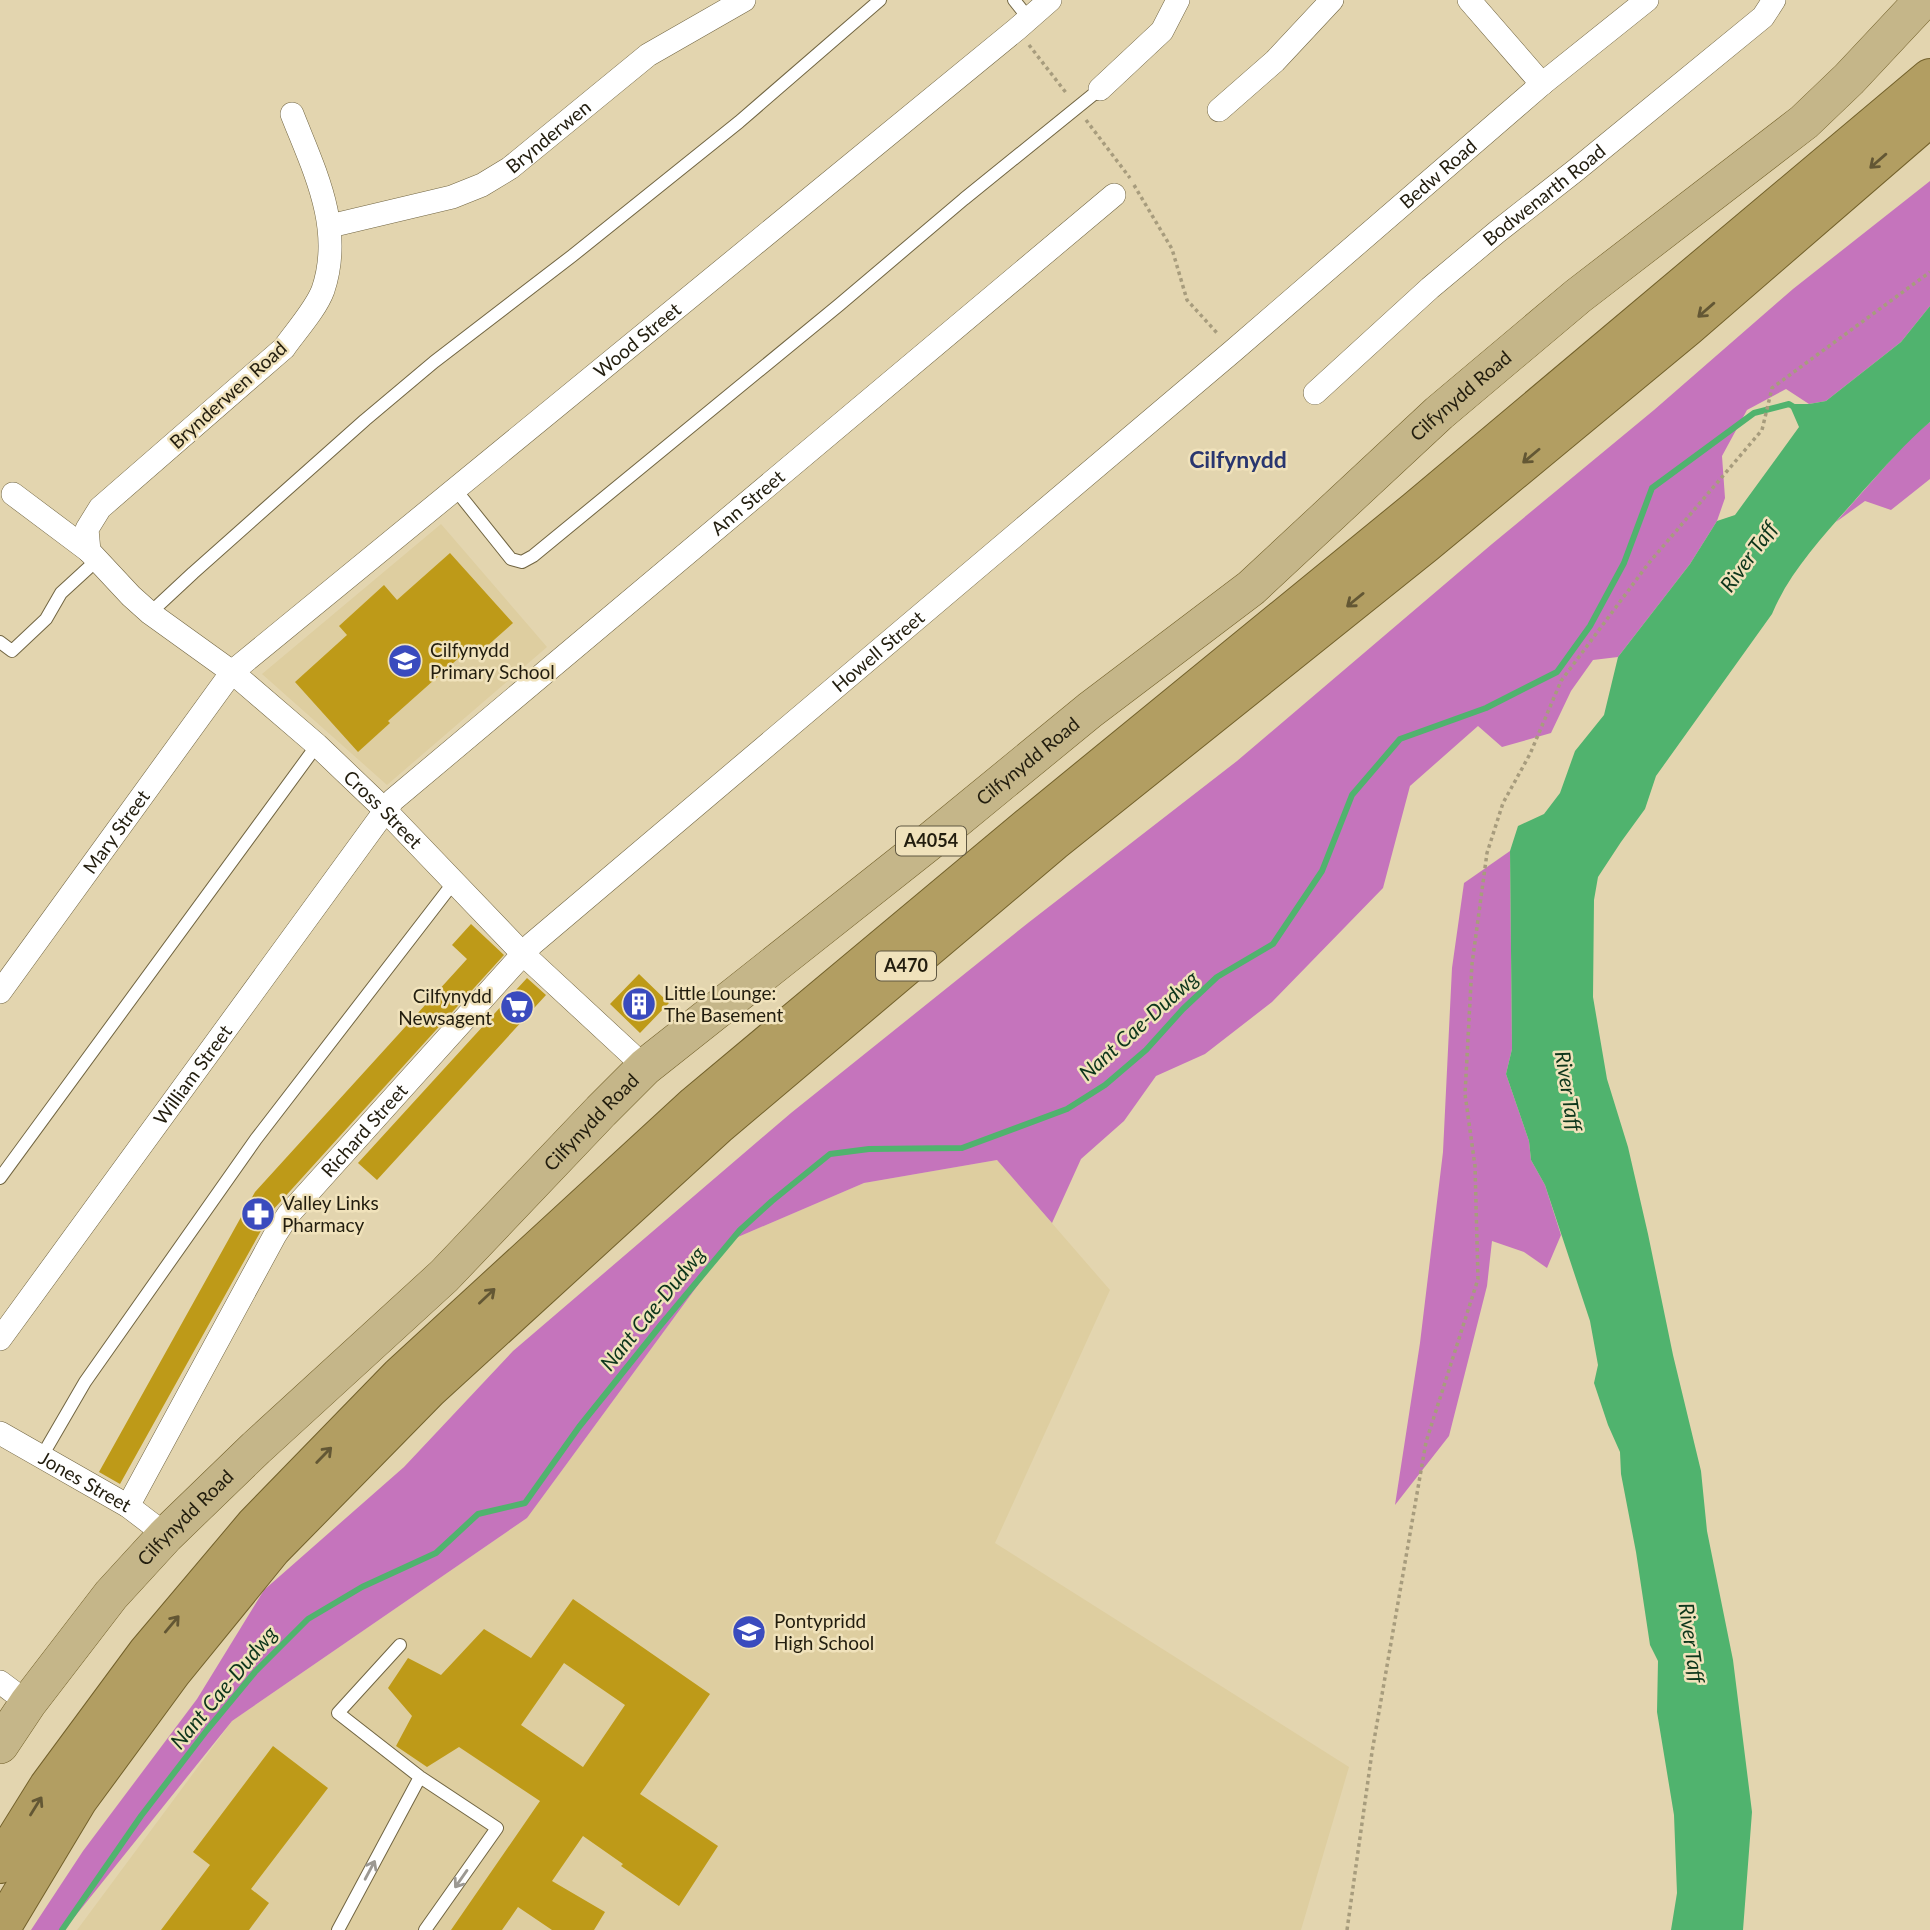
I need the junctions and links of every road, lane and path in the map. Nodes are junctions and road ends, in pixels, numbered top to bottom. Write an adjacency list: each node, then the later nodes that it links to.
1 (744, 0): 18 (street, Brynderwen)
2 (880, 0): 25 (lane)
3 (1014, 0): 10 (lane)
4 (1178, 0): 13 (street)
5 (1332, 0): 14 (street)
6 (1469, 0): 12 (street)
7 (1647, 0): 12 (street, Bedw Road)
8 (1774, 0): 21 (street, Bodwenarth Road)
9 (1923, 0): 33 (main road, Cilfynydd Road / A4054)
10 (1040, 9): 22 (street, Wood Street)
11 (1930, 78): 44 (highway, A470, one-way to 11)
12 (1542, 84): 20 (street, Bedw Road)
13 (1100, 89): 22 (lane)
14 (1219, 110)
15 (292, 114): 18 (street, Brynderwen Road)
16 (1930, 117): 45 (highway, A470, one-way to 45)
17 (1114, 195): 29 (street, Ann Street)
18 (330, 226): 24 (street, Brynderwen Road)
19 (1930, 272): 48 (path)
20 (1233, 351): 31 (street, Howell Street)
21 (1315, 393)
22 (455, 489): 27 (street, Wood Street)
23 (13, 495): 24 (street, Cross Street)
24 (97, 560): 25 (street, Cross Street); 26 (lane)
25 (150, 613): 27 (street, Cross Street)
26 (0, 642)
27 (232, 672): 28 (street, Cross Street); 32 (street, Mary Street)
28 (317, 745): 29 (street, Cross Street); 34 (lane)
29 (385, 810): 30 (street, Cross Street); 35 (street, William Street)
30 (454, 882): 31 (street, Cross Street); 37 (lane)
31 (523, 954): 33 (street, Cross Street); 38 (street, Richard Street)
32 (0, 992)
33 (645, 1068): 39 (main road, Cilfynydd Road / A4054)
34 (0, 1178)
35 (0, 1339)
36 (0, 1433): 37 (street, Jones Street)
37 (42, 1456): 38 (street, Jones Street)
38 (128, 1506): 39 (street, Jones Street)
39 (166, 1535): 41 (main road, Cilfynydd Road / A4054)
40 (400, 1645): 43 (lane)
41 (14, 1693): 42 (main road, Cilfynydd Road / A4054)
42 (0, 1745)
43 (420, 1777): 46 (lane, one-way to 43); 47 (lane, one-way to 47)
44 (0, 1864)
45 (0, 1930)
46 (338, 1930)
47 (425, 1930)
48 (1347, 1930)

